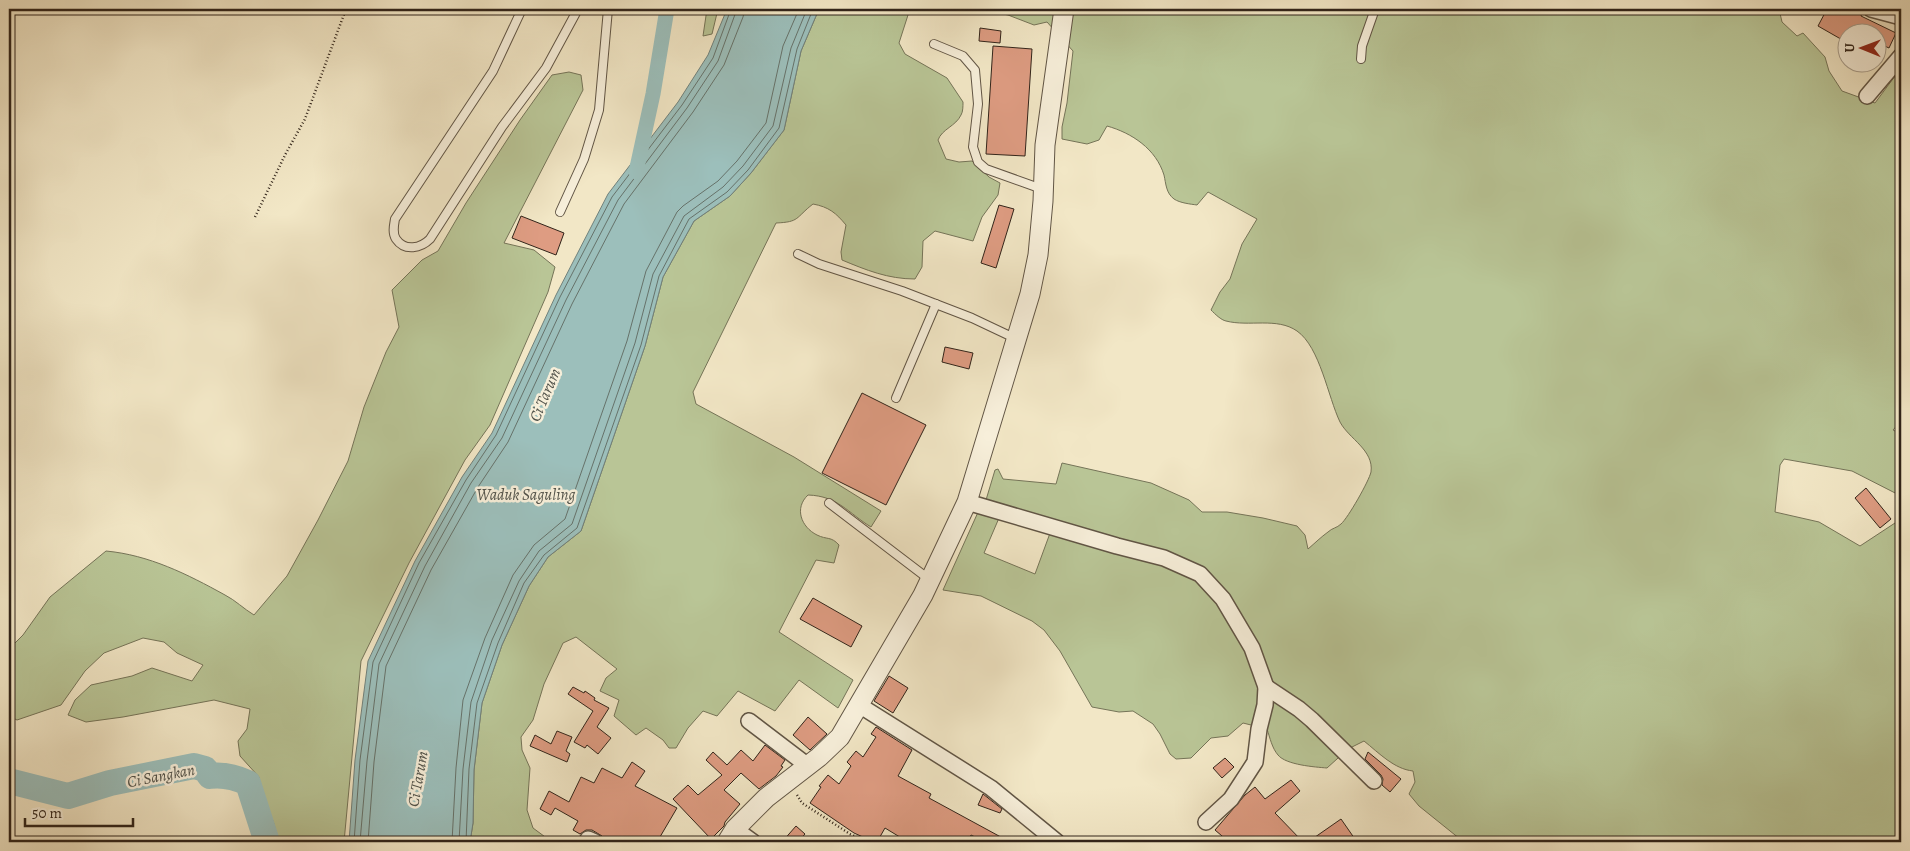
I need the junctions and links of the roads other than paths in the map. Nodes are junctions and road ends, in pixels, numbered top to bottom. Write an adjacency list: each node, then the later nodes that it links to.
1 (522, 9): 2 (lane)
2 (578, 9)
3 (608, 9): 13 (lane)
4 (1064, 9): 12 (street)
5 (1375, 9): 10 (lane)
6 (1871, 9): 7 (street)
7 (1901, 17)
8 (934, 44): 12 (lane)
9 (1901, 56): 11 (street)
10 (1361, 59)
11 (1867, 96)
12 (1044, 189): 16 (street)
13 (560, 212)
14 (798, 254): 15 (lane)
15 (936, 304): 16 (lane); 17 (lane)
16 (1017, 336): 18 (street)
17 (896, 398)
18 (967, 502): 20 (street); 21 (street)
19 (829, 503): 20 (lane)
20 (930, 580): 22 (street)
21 (1266, 687): 25 (street); 26 (street)
22 (859, 705): 24 (street); 29 (street)
23 (748, 721): 24 (street)
24 (808, 766): 27 (street)
25 (1374, 781)
26 (1206, 822)
27 (731, 836): 28 (street)
28 (752, 842)
29 (1057, 842)

